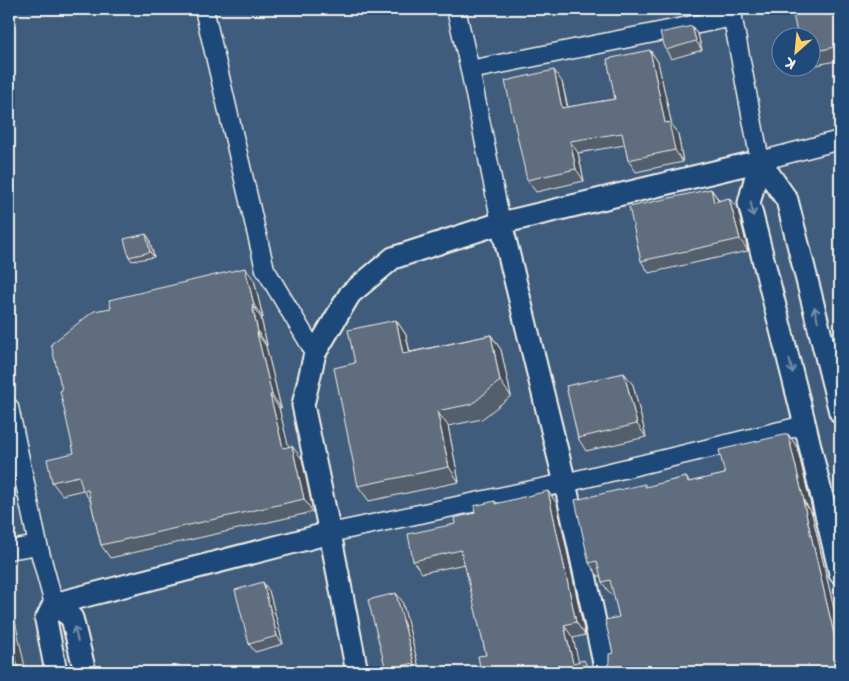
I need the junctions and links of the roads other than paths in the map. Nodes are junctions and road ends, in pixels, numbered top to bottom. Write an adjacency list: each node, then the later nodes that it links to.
1 (204, 9): 8 (street)
2 (456, 9): 4 (street)
3 (732, 13): 4 (street); 6 (street)
4 (470, 70): 7 (street)
5 (840, 140): 6 (street)
6 (760, 161): 7 (street); 10 (street, one-way to 6); 11 (street, one-way to 11)
7 (501, 224): 8 (street); 12 (street)
8 (315, 353): 13 (street)
9 (9, 407): 14 (street)
10 (840, 412)
11 (805, 425): 12 (street); 16 (street)
12 (565, 482): 13 (street); 21 (street)
13 (330, 533): 17 (street); 20 (street)
14 (38, 545): 15 (street); 17 (street)
15 (9, 550)
16 (840, 573)
17 (54, 604): 18 (street); 19 (street, one-way to 17)
18 (56, 672)
19 (85, 672)
20 (357, 672)
21 (606, 672)

